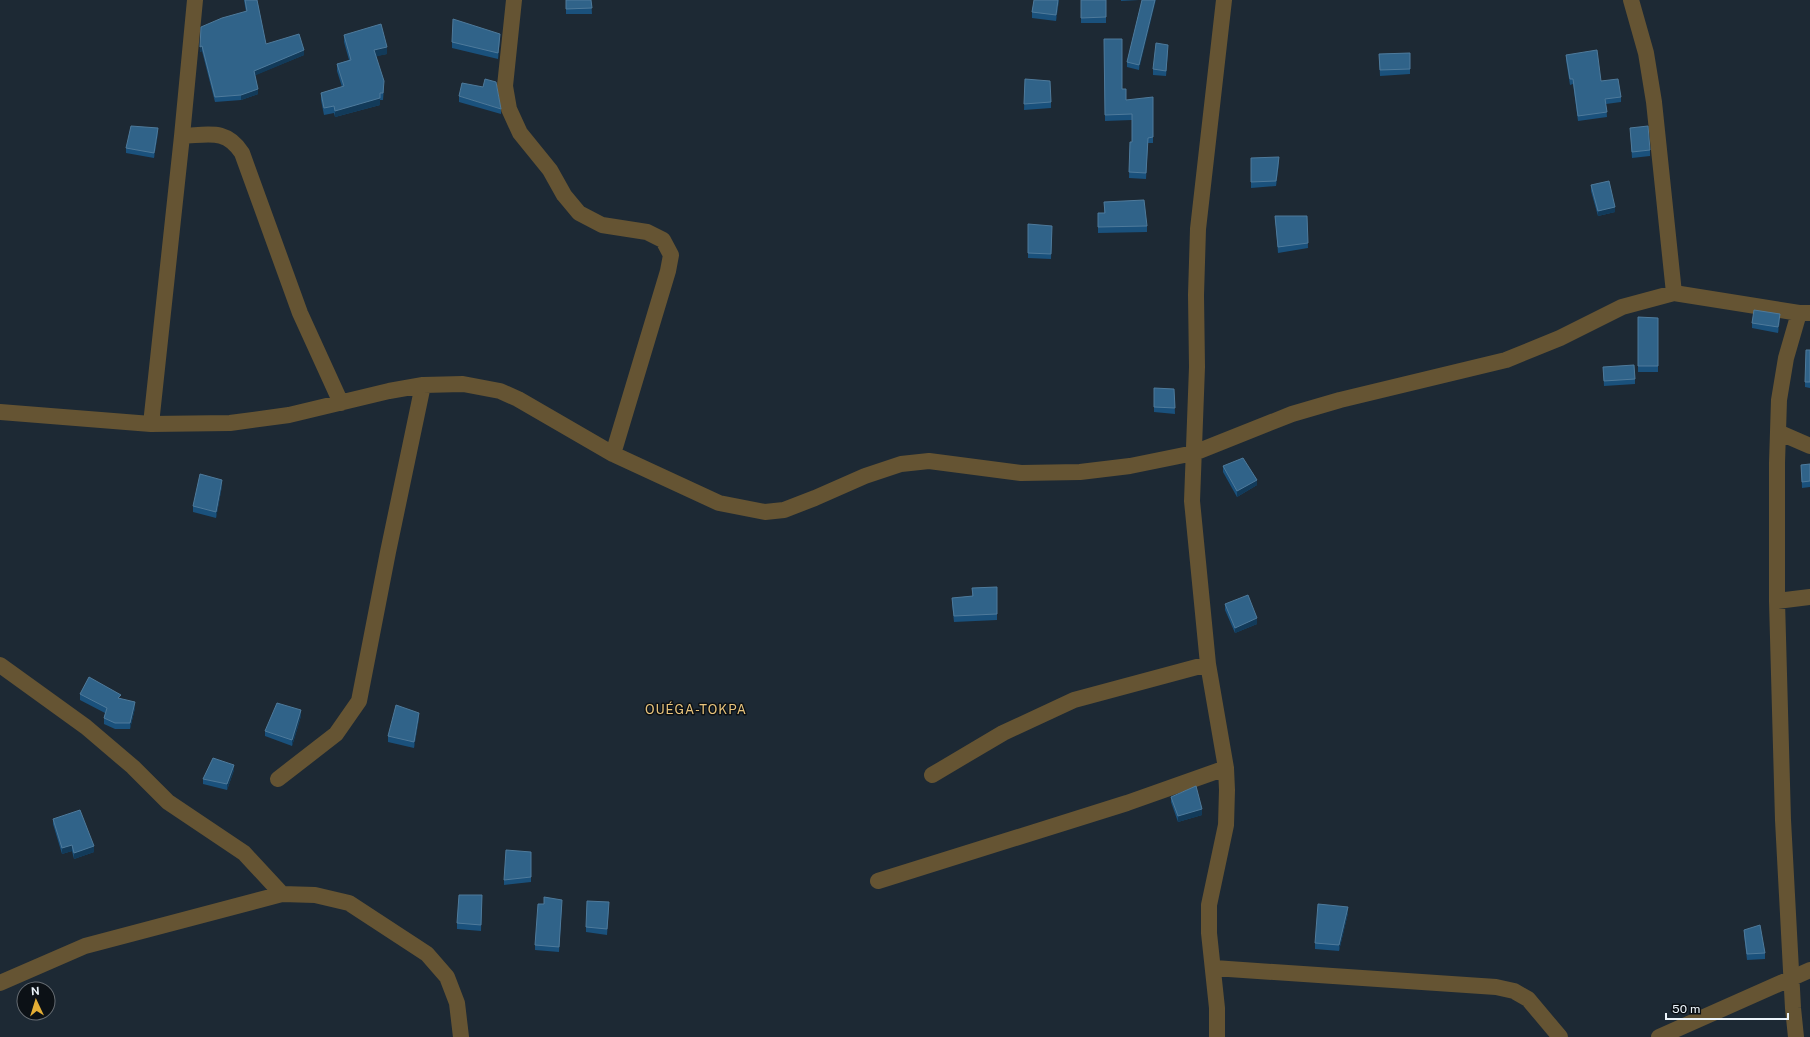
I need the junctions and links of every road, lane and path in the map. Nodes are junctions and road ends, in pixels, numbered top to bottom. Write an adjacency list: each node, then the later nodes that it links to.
1 (195, 0): 5 (street)
2 (514, 0): 15 (street)
3 (1224, 0): 14 (street)
4 (1631, 0): 6 (street)
5 (182, 136): 9 (street); 11 (street)
6 (1674, 293): 7 (street); 14 (street)
7 (1805, 313): 12 (street)
8 (423, 385): 9 (street); 15 (street); 22 (street)
9 (341, 403): 11 (street)
10 (0, 412): 11 (street)
11 (151, 424)
12 (1778, 432): 13 (street); 17 (street)
13 (1810, 446)
14 (1194, 453): 15 (street); 18 (street)
15 (613, 454)
16 (1810, 597): 17 (street)
17 (1777, 601): 27 (street)
18 (1208, 664): 20 (street); 21 (street)
19 (0, 665): 24 (street)
20 (1226, 768): 23 (street); 25 (street)
21 (932, 775)
22 (278, 779)
23 (878, 881)
24 (282, 894): 28 (street); 29 (street)
25 (1214, 968): 30 (street); 31 (street)
26 (1810, 970): 27 (street)
27 (1791, 977): 32 (street); 33 (street)
28 (0, 983)
29 (461, 1037)
30 (1217, 1037)
31 (1560, 1037)
32 (1658, 1037)
33 (1796, 1037)

